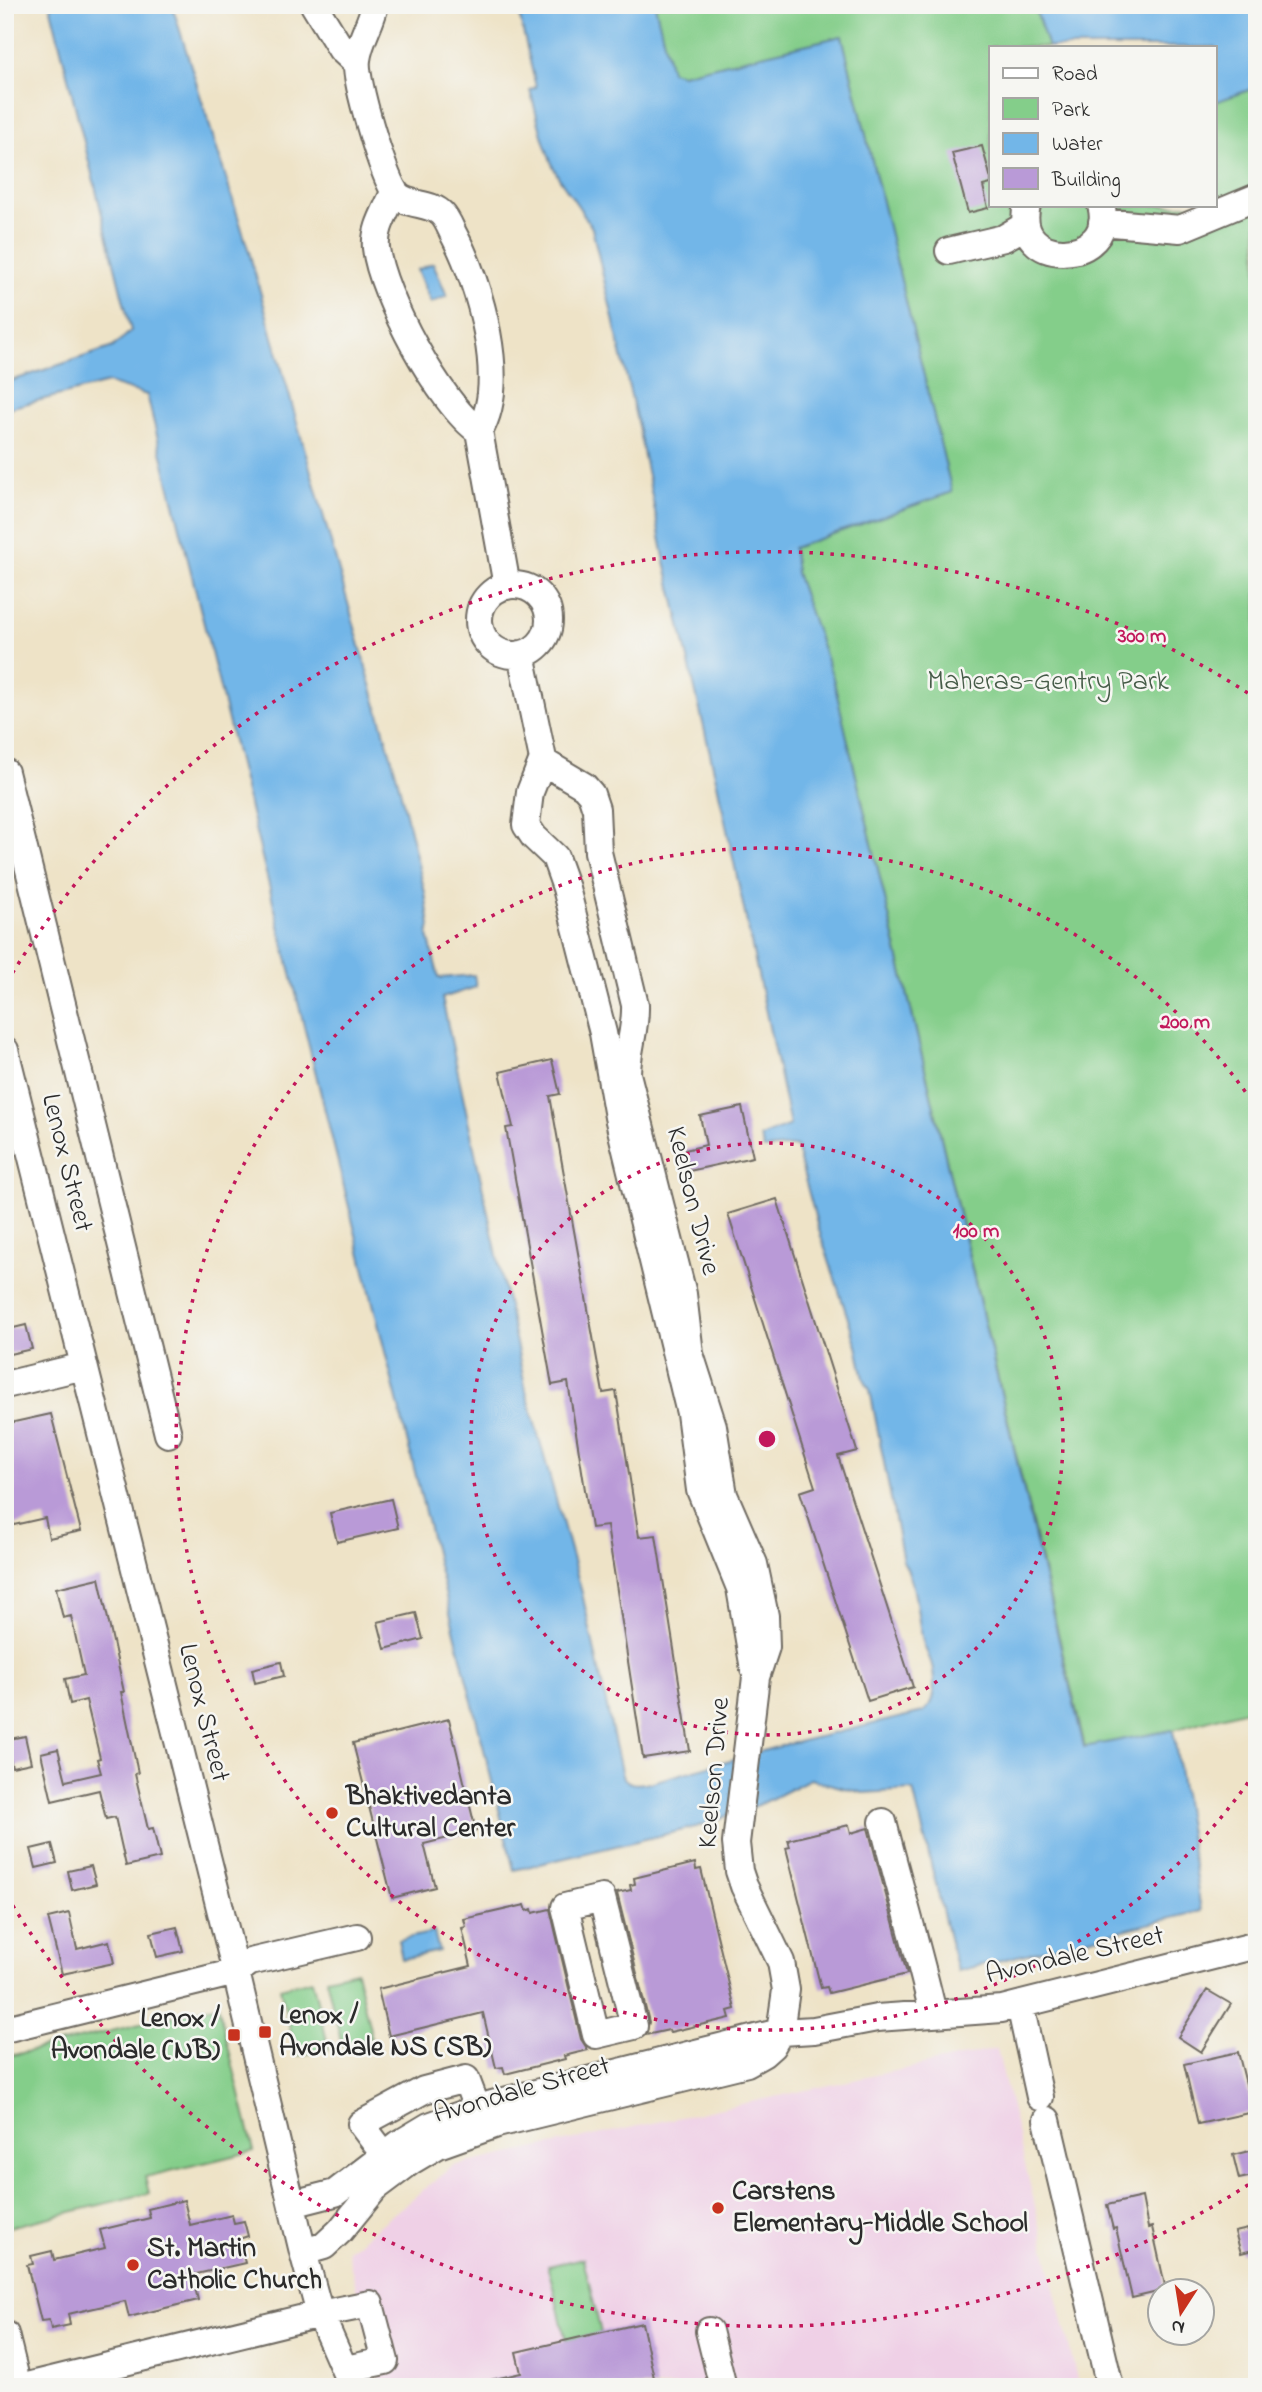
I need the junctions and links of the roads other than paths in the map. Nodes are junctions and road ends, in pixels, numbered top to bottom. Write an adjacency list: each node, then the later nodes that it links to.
1 (314, 5): 3 (street)
2 (375, 5): 3 (street)
3 (356, 63): 4 (street)
4 (394, 192): 9 (street); 9 (street)
5 (1257, 197): 6 (street)
6 (1101, 214): 7 (street)
7 (1026, 215): 8 (street)
8 (947, 245)
9 (479, 431): 10 (street)
10 (507, 586): 11 (street); 11 (street)
11 (521, 654): 12 (street)
12 (543, 758): 18 (street, Keelson Drive); 18 (street, Keelson Drive)
13 (5, 772): 17 (street)
14 (5, 1050): 15 (street, Lenox Street)
15 (83, 1366): 16 (street); 22 (street, Lenox Street)
16 (5, 1385)
17 (168, 1434)
18 (756, 1677): 27 (street, Keelson Drive)
19 (883, 1822): 24 (street)
20 (357, 1937): 22 (street)
21 (1257, 1945): 23 (street, Avondale Street)
22 (236, 1972): 25 (street); 32 (street, Lenox Street)
23 (1020, 2005): 24 (street, Avondale Street); 42 (street)
24 (933, 2013): 27 (street, Avondale Street)
25 (5, 2029)
26 (614, 2030): 26 (street); 28 (street)
27 (780, 2032): 28 (street, Avondale Street)
28 (629, 2081): 29 (street, Avondale Street)
29 (481, 2118): 30 (street, Avondale Street); 30 (street)
30 (391, 2163): 31 (street, Avondale Street); 33 (street)
31 (354, 2194): 32 (street, Avondale Street); 33 (street, Avondale Street)
32 (292, 2204): 34 (street, Lenox Street)
33 (340, 2231): 34 (street, Avondale Street)
34 (303, 2252): 35 (street, Lenox Street)
35 (320, 2314): 38 (street); 39 (street, Lenox Street); 39 (street)
36 (709, 2331): 41 (street)
37 (5, 2334): 40 (street)
38 (102, 2377): 40 (street)
39 (349, 2378)
40 (21, 2387)
41 (723, 2387)
42 (1110, 2387)

